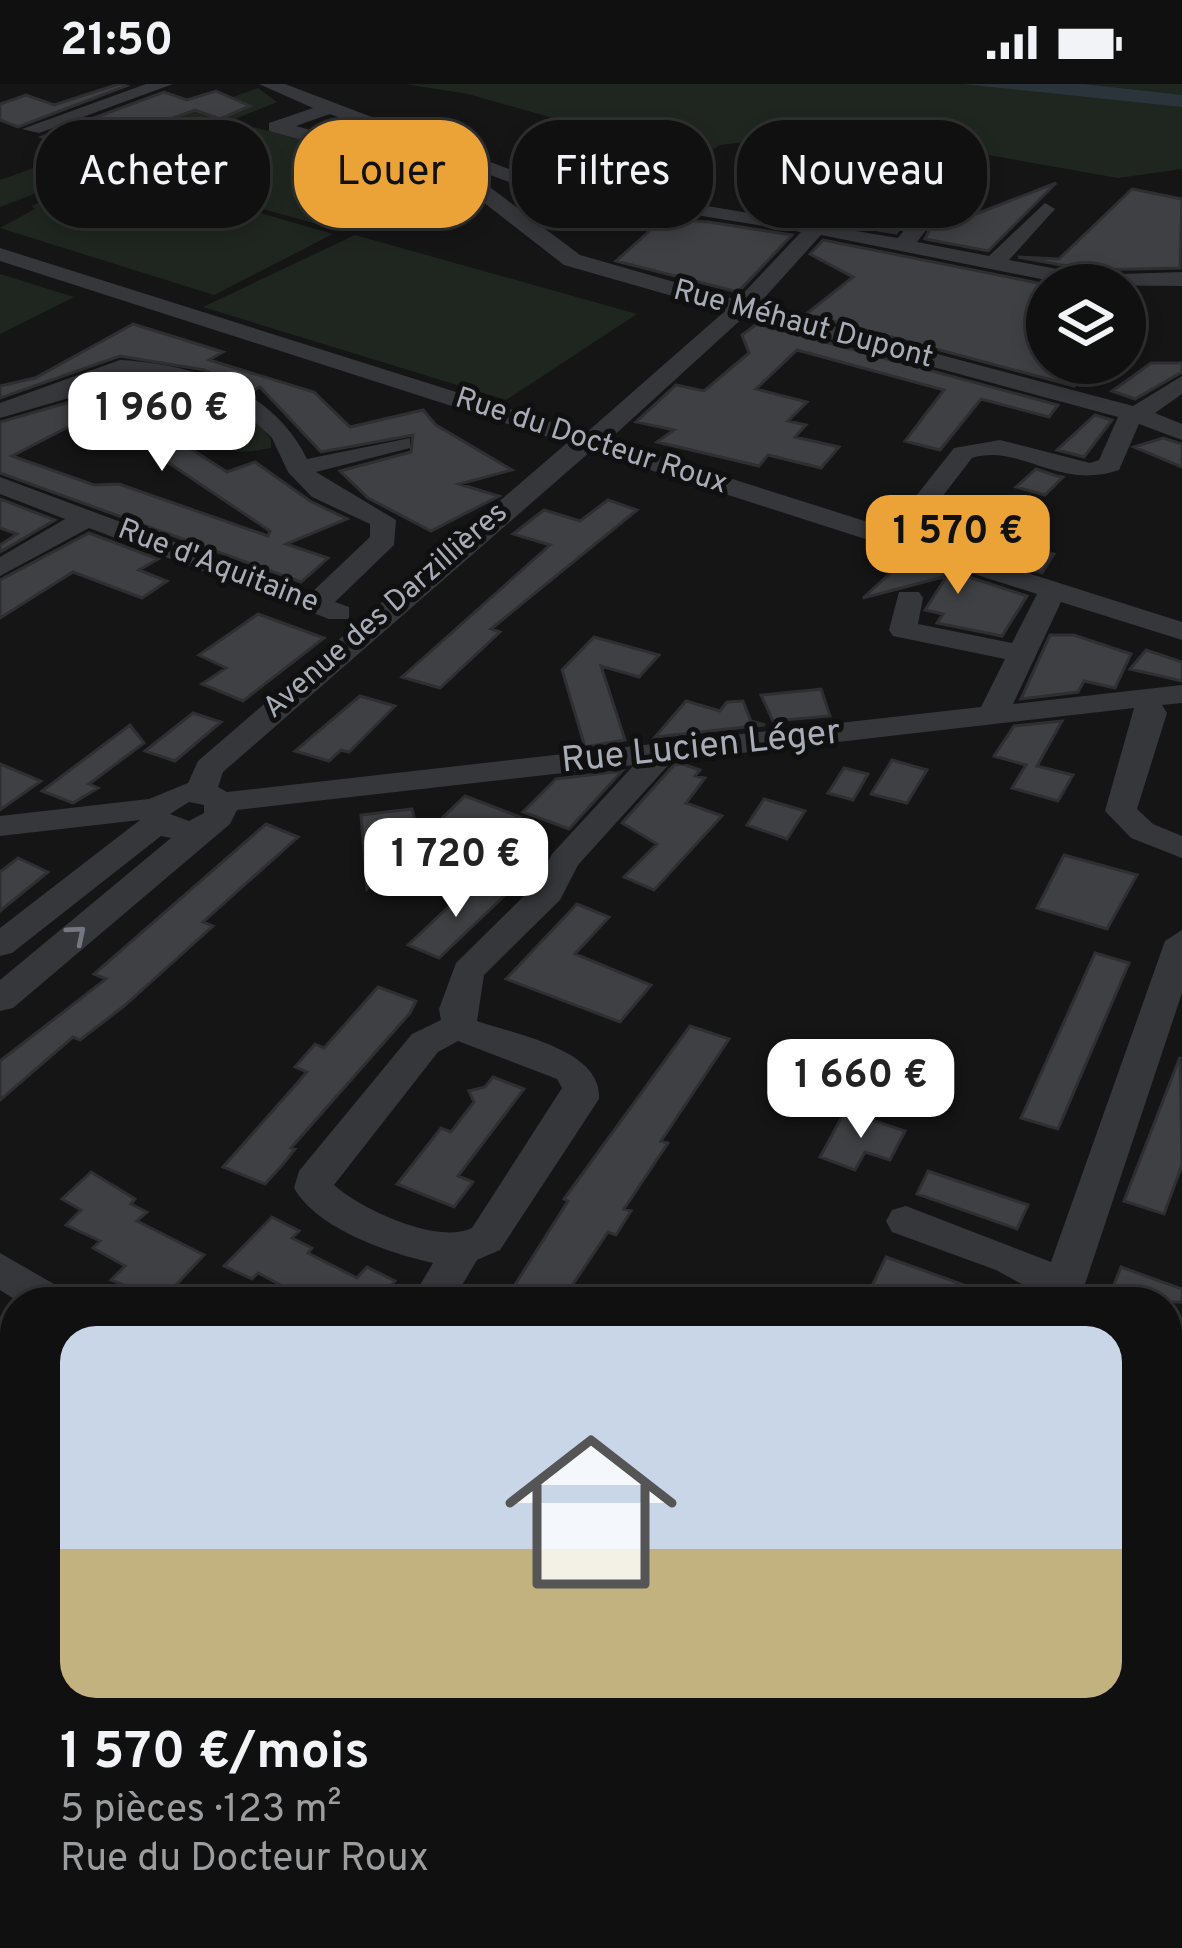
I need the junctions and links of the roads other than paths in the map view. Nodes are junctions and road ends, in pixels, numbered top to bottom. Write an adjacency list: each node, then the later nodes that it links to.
1 (164, 84): 7 (street)
2 (268, 84): 3 (street)
3 (330, 108): 4 (street); 5 (street)
4 (296, 120)
5 (362, 120)
6 (294, 121): 8 (street)
7 (32, 129)
8 (294, 132)
9 (488, 168): 12 (street)
10 (488, 196): 23 (street, Rue Méhaut Dupont)
11 (1045, 209): 17 (street)
12 (737, 215)
13 (816, 228): 15 (street); 23 (street, Avenue des Darzillières)
14 (916, 228): 15 (street)
15 (904, 245): 17 (street)
16 (0, 254): 28 (street, Rue du Docteur Roux)
17 (994, 262): 18 (street)
18 (1026, 269)
19 (1182, 279): 20 (street)
20 (1146, 281)
21 (1146, 293): 22 (street)
22 (1182, 301)
23 (738, 308): 26 (street, Rue Méhaut Dupont); 28 (street, Avenue des Darzillières)
24 (1182, 382): 26 (street)
25 (0, 411): 30 (street)
26 (1135, 414): 27 (street, Rue Méhaut Dupont); 33 (street)
27 (1182, 433)
28 (584, 440): 33 (street, Rue du Docteur Roux); 38 (street, Avenue des Darzillières)
29 (401, 443): 30 (street)
30 (299, 469): 37 (street)
31 (0, 485): 32 (street, Rue d'Aquitaine)
32 (86, 518): 34 (street); 37 (street, Rue d'Aquitaine)
33 (897, 538): 35 (street, Rue du Docteur Roux)
34 (0, 568)
35 (1053, 589): 39 (street, Rue du Docteur Roux); 40 (street)
36 (909, 598): 40 (street)
37 (316, 604): 38 (street, Rue d'Aquitaine)
38 (368, 624): 45 (street, Avenue des Darzillières)
39 (1182, 631)
40 (1022, 654): 43 (street)
41 (1182, 694): 42 (street, Rue Lucien Léger)
42 (1143, 699): 43 (street, Rue Lucien Léger); 50 (street)
43 (992, 716): 44 (street, Rue Lucien Léger)
44 (662, 753): 45 (street, Rue Lucien Léger); 55 (street)
45 (208, 807): 46 (street, Rue Lucien Léger); 51 (street, Avenue des Darzillières)
46 (158, 814): 47 (street, Rue Lucien Léger); 49 (street)
47 (82, 817): 48 (street, Rue Lucien Léger); 49 (street)
48 (0, 826)
49 (127, 846): 51 (street); 53 (street)
50 (1182, 848)
51 (154, 869): 54 (street, Avenue des Darzillières, one-way to 51)
52 (1182, 941): 62 (street)
53 (0, 945)
54 (0, 999)
55 (460, 1028): 57 (street); 57 (street)
56 (906, 1222): 61 (street)
57 (461, 1252): 60 (street)
58 (0, 1269): 59 (street)
59 (28, 1287)
60 (440, 1287)
61 (1050, 1287)
62 (1067, 1287)

